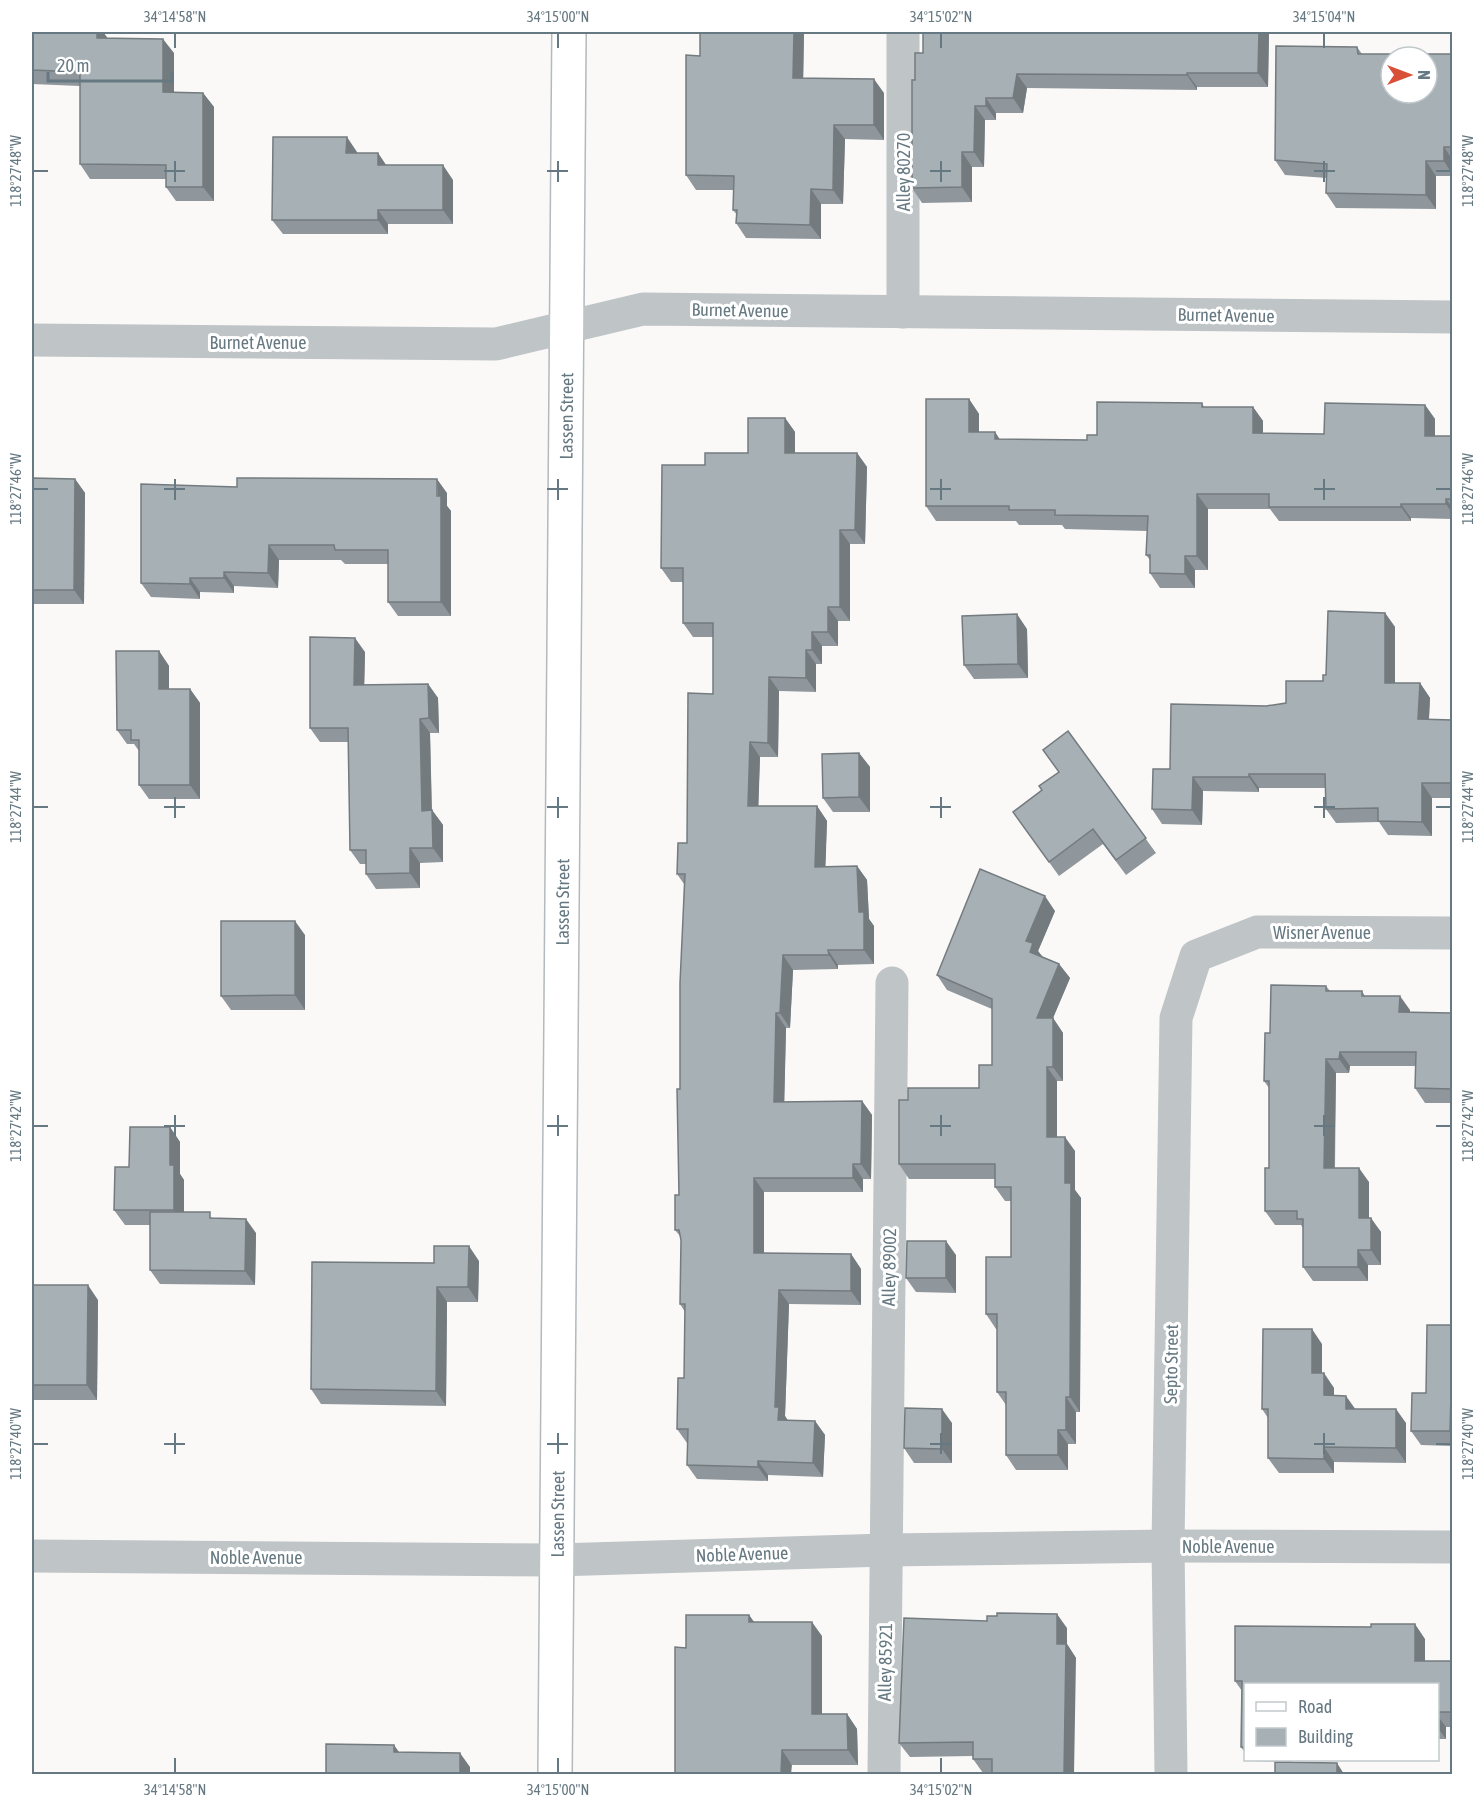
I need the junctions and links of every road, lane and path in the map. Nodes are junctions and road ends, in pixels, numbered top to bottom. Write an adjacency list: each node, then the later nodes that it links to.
1 (569, 32): 5 (main road, Lassen Street)
2 (903, 32): 3 (street, Alley 80270)
3 (903, 312): 4 (street, Burnet Avenue); 5 (street, Burnet Avenue)
4 (1452, 317)
5 (566, 326): 6 (street, Burnet Avenue); 14 (main road, Lassen Street)
6 (32, 340)
7 (1452, 933): 8 (street, Wisner Avenue)
8 (1196, 957): 10 (street, Septo Street)
9 (892, 983): 12 (street, Alley 89002)
10 (1168, 1546): 11 (street, Noble Avenue); 12 (street, Noble Avenue); 17 (street, Septo Street)
11 (1452, 1547)
12 (886, 1550): 14 (street, Noble Avenue); 16 (street, Alley 85921)
13 (32, 1556): 14 (street, Noble Avenue)
14 (556, 1560): 15 (main road, Lassen Street)
15 (555, 1774)
16 (884, 1774)
17 (1171, 1774)

